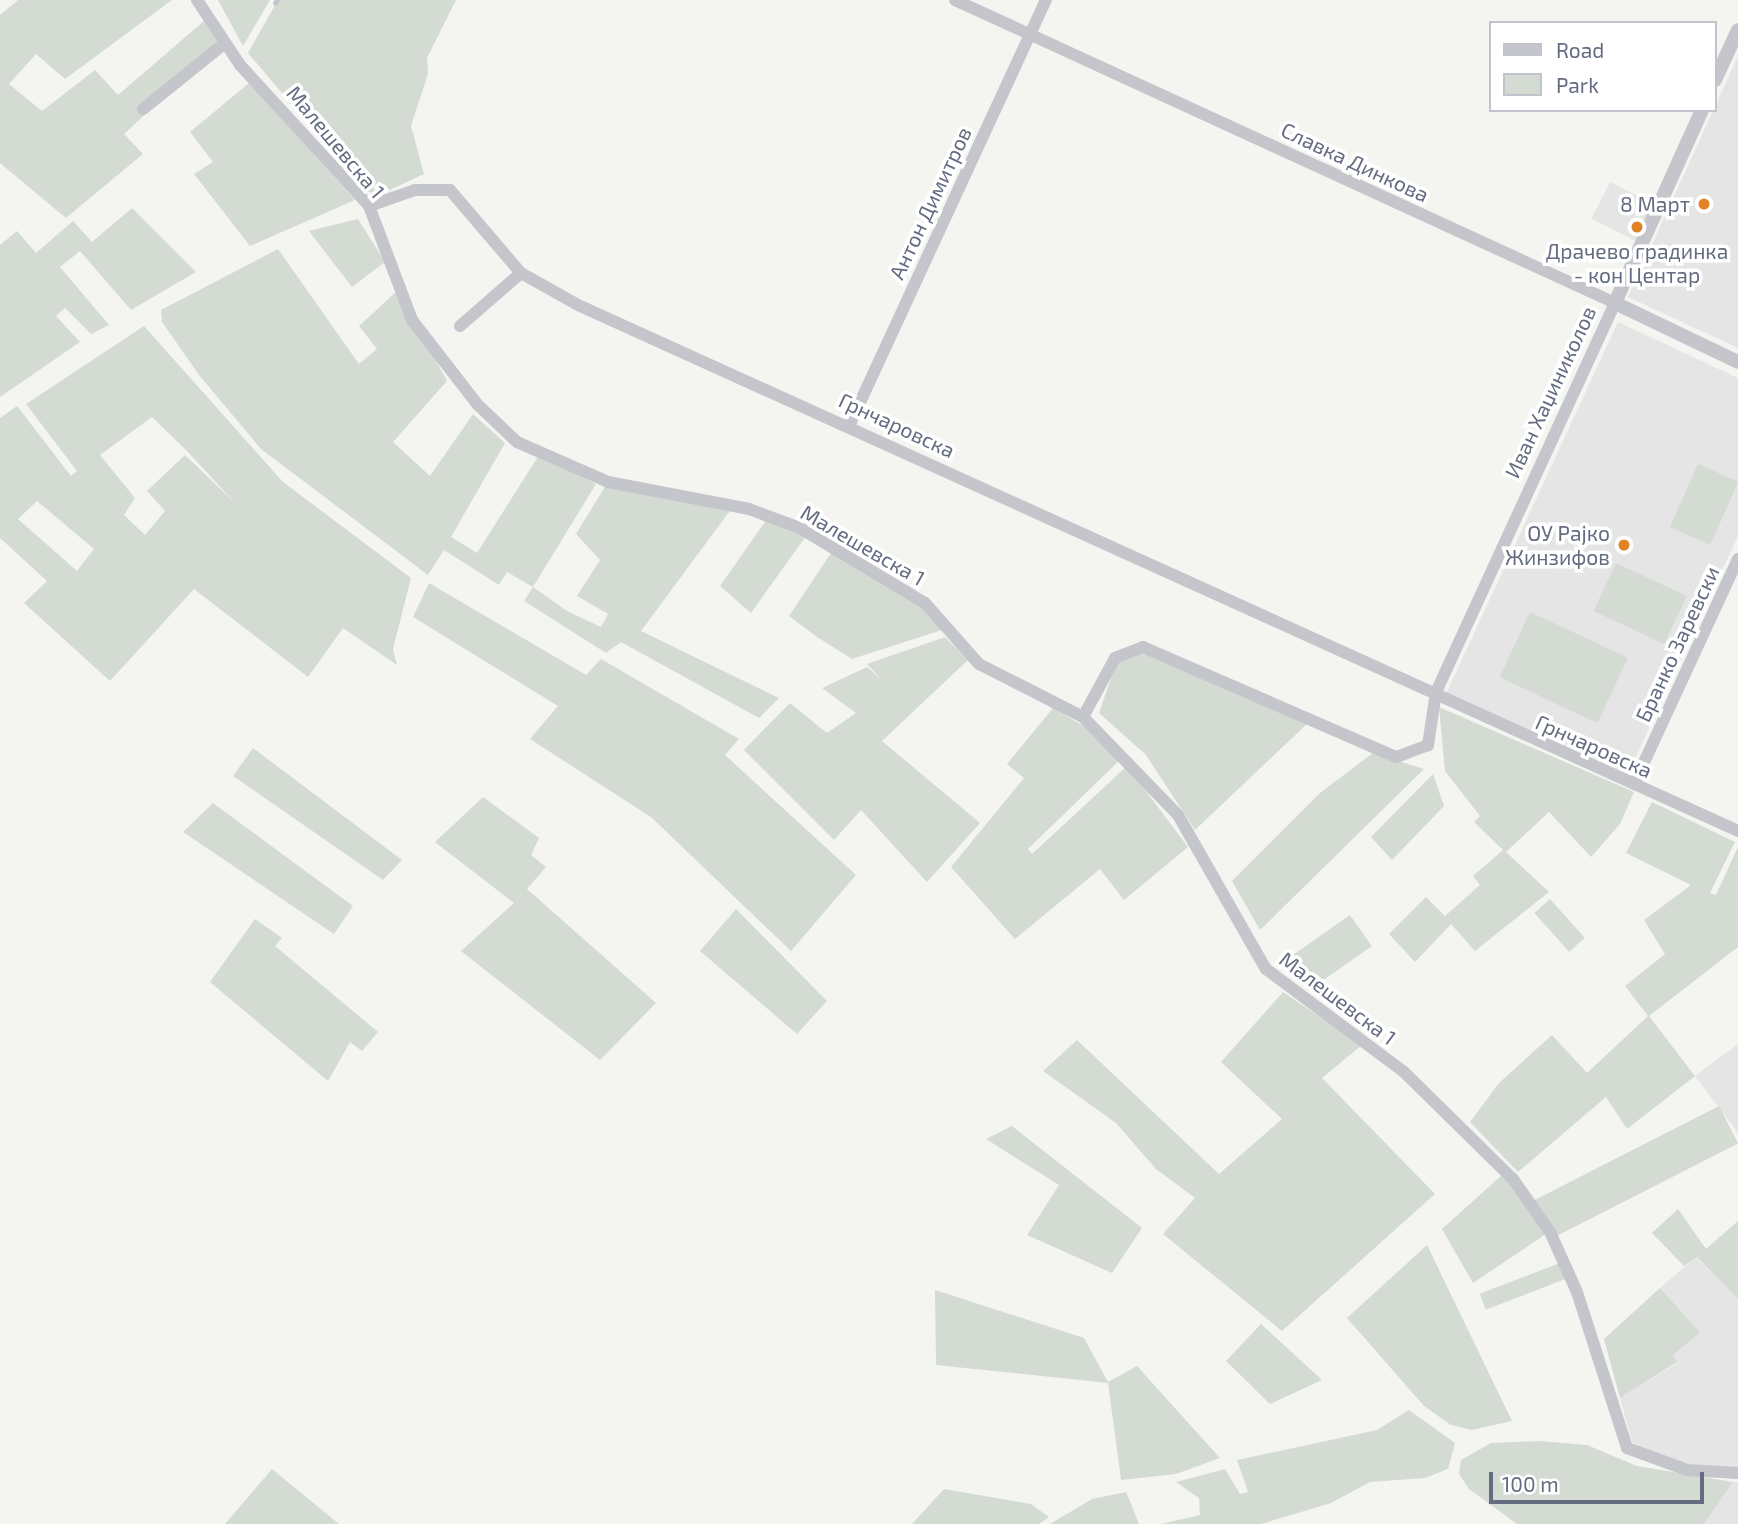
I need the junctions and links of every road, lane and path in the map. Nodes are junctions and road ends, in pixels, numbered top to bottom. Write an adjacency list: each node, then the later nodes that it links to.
1 (197, 0): 6 (street, Малешевска 1)
2 (955, 0): 5 (street, Славка Динкова)
3 (1046, 0): 5 (street, Антон Димитров)
4 (1738, 30): 7 (street)
5 (1031, 35): 12 (street, Славка Динкова); 15 (street, Антон Димитров)
6 (225, 43): 8 (street); 10 (street, Малешевска 1)
7 (1717, 76)
8 (143, 109)
9 (1701, 112): 12 (street, Иван Хаџиниколов)
10 (369, 206): 11 (street, Грнчаровска); 18 (street, Малешевска 1)
11 (521, 273): 13 (street); 15 (street, Грнчаровска)
12 (1615, 303): 14 (street, Славка Динкова); 17 (street, Иван Хаџиниколов)
13 (460, 326)
14 (1738, 362)
15 (850, 424): 17 (street, Грнчаровска)
16 (1738, 559): 19 (street, Бранко Заревски)
17 (1436, 692): 18 (street); 19 (street, Грнчаровска)
18 (1083, 717): 21 (street, Малешевска 1)
19 (1634, 784): 20 (street, Грнчаровска)
20 (1738, 831)
21 (1738, 1473)

